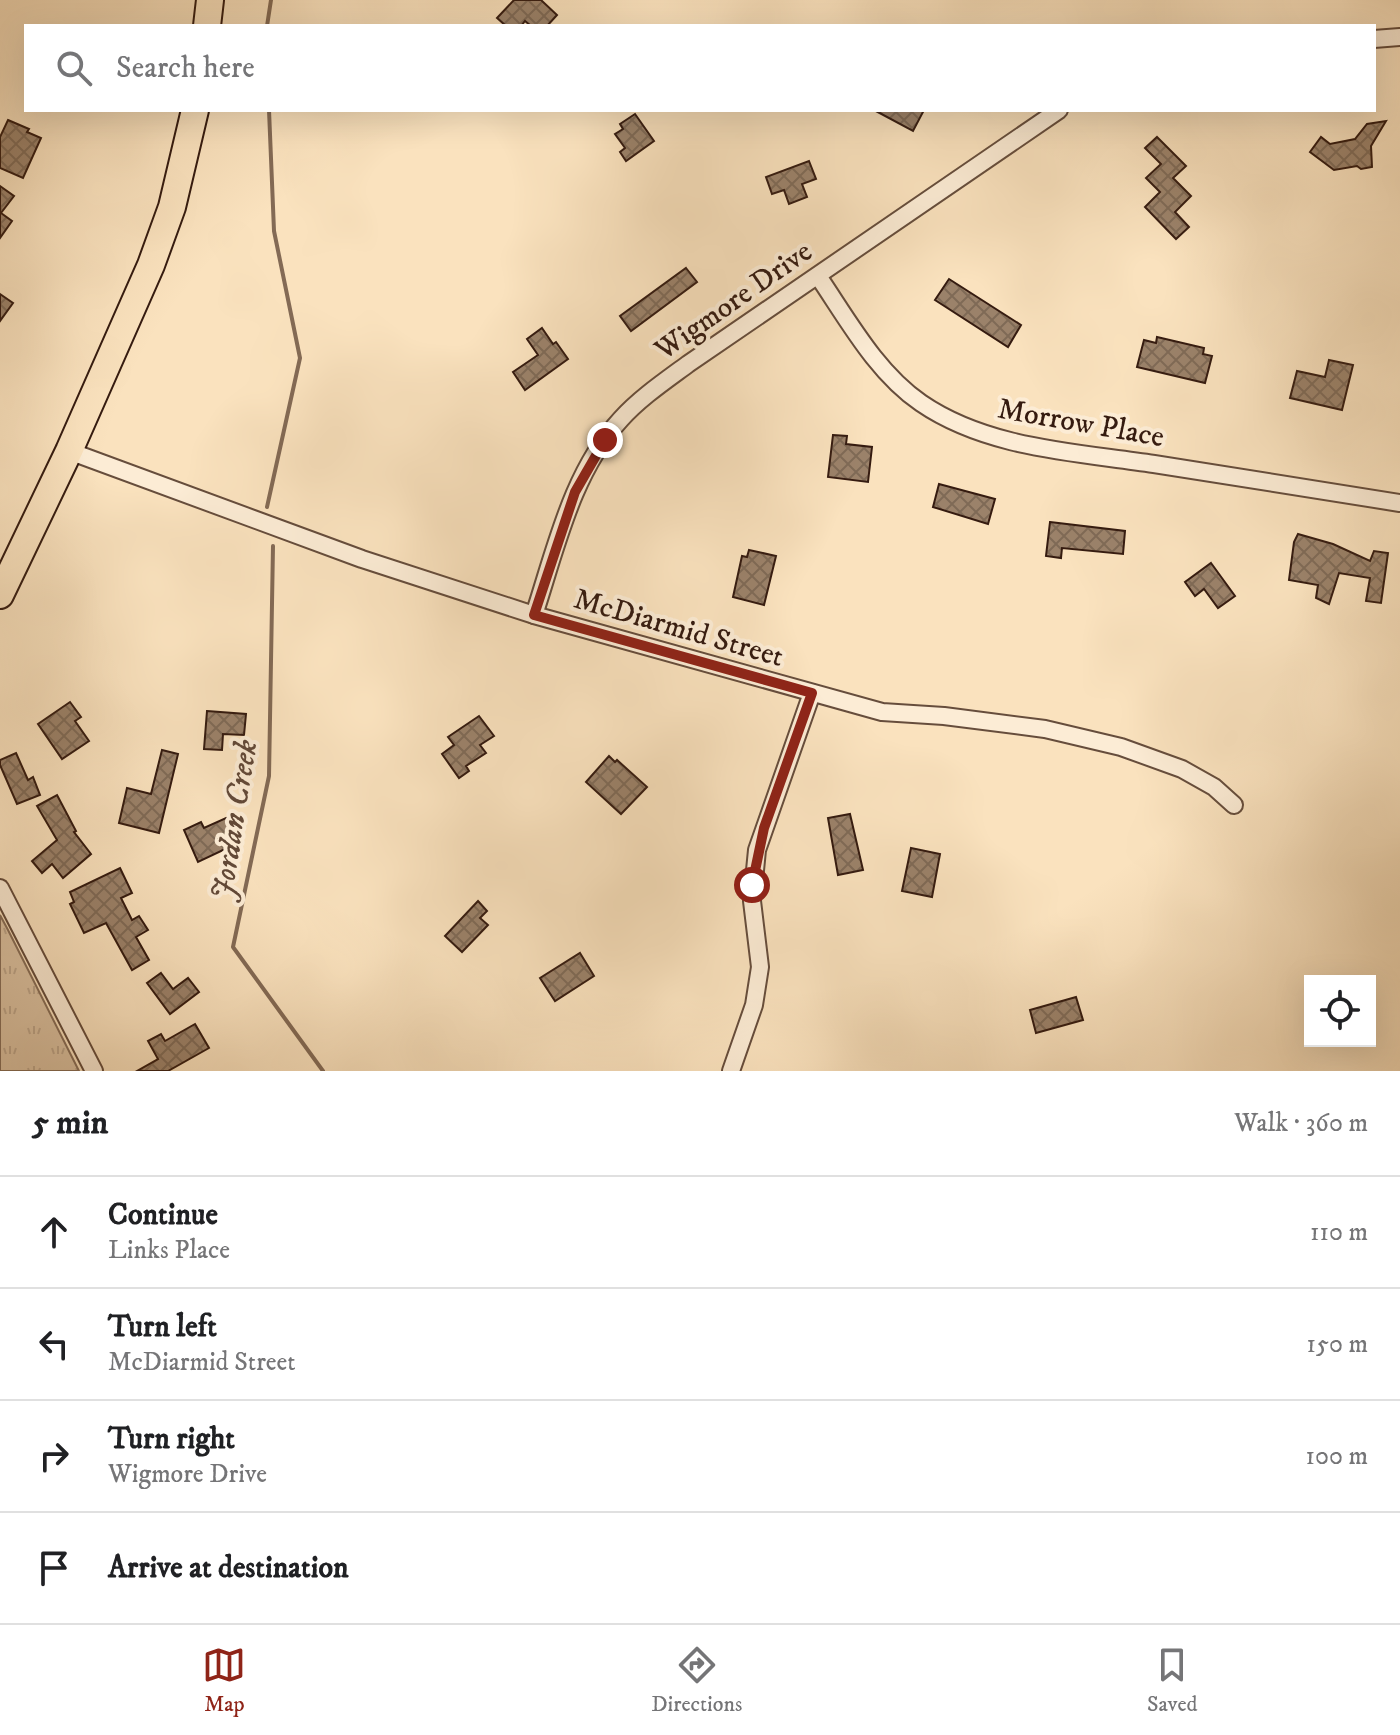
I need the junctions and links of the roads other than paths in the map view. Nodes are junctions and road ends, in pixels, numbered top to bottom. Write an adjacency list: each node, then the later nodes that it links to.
1 (210, 0): 2 (highway)
2 (207, 24)
3 (1400, 37): 4 (street)
4 (1376, 39)
5 (195, 112): 8 (highway)
6 (1056, 112): 7 (street, Wigmore Drive)
7 (818, 276): 9 (street, Morrow Place); 11 (street, Wigmore Drive)
8 (69, 451): 10 (highway); 11 (street, McDiarmid Street)
9 (1400, 503)
10 (0, 595)
11 (534, 615): 12 (street, McDiarmid Street)
12 (812, 693): 13 (street, McDiarmid Street); 16 (street)
13 (1234, 805)
14 (0, 888): 15 (street)
15 (94, 1071)
16 (731, 1071)

